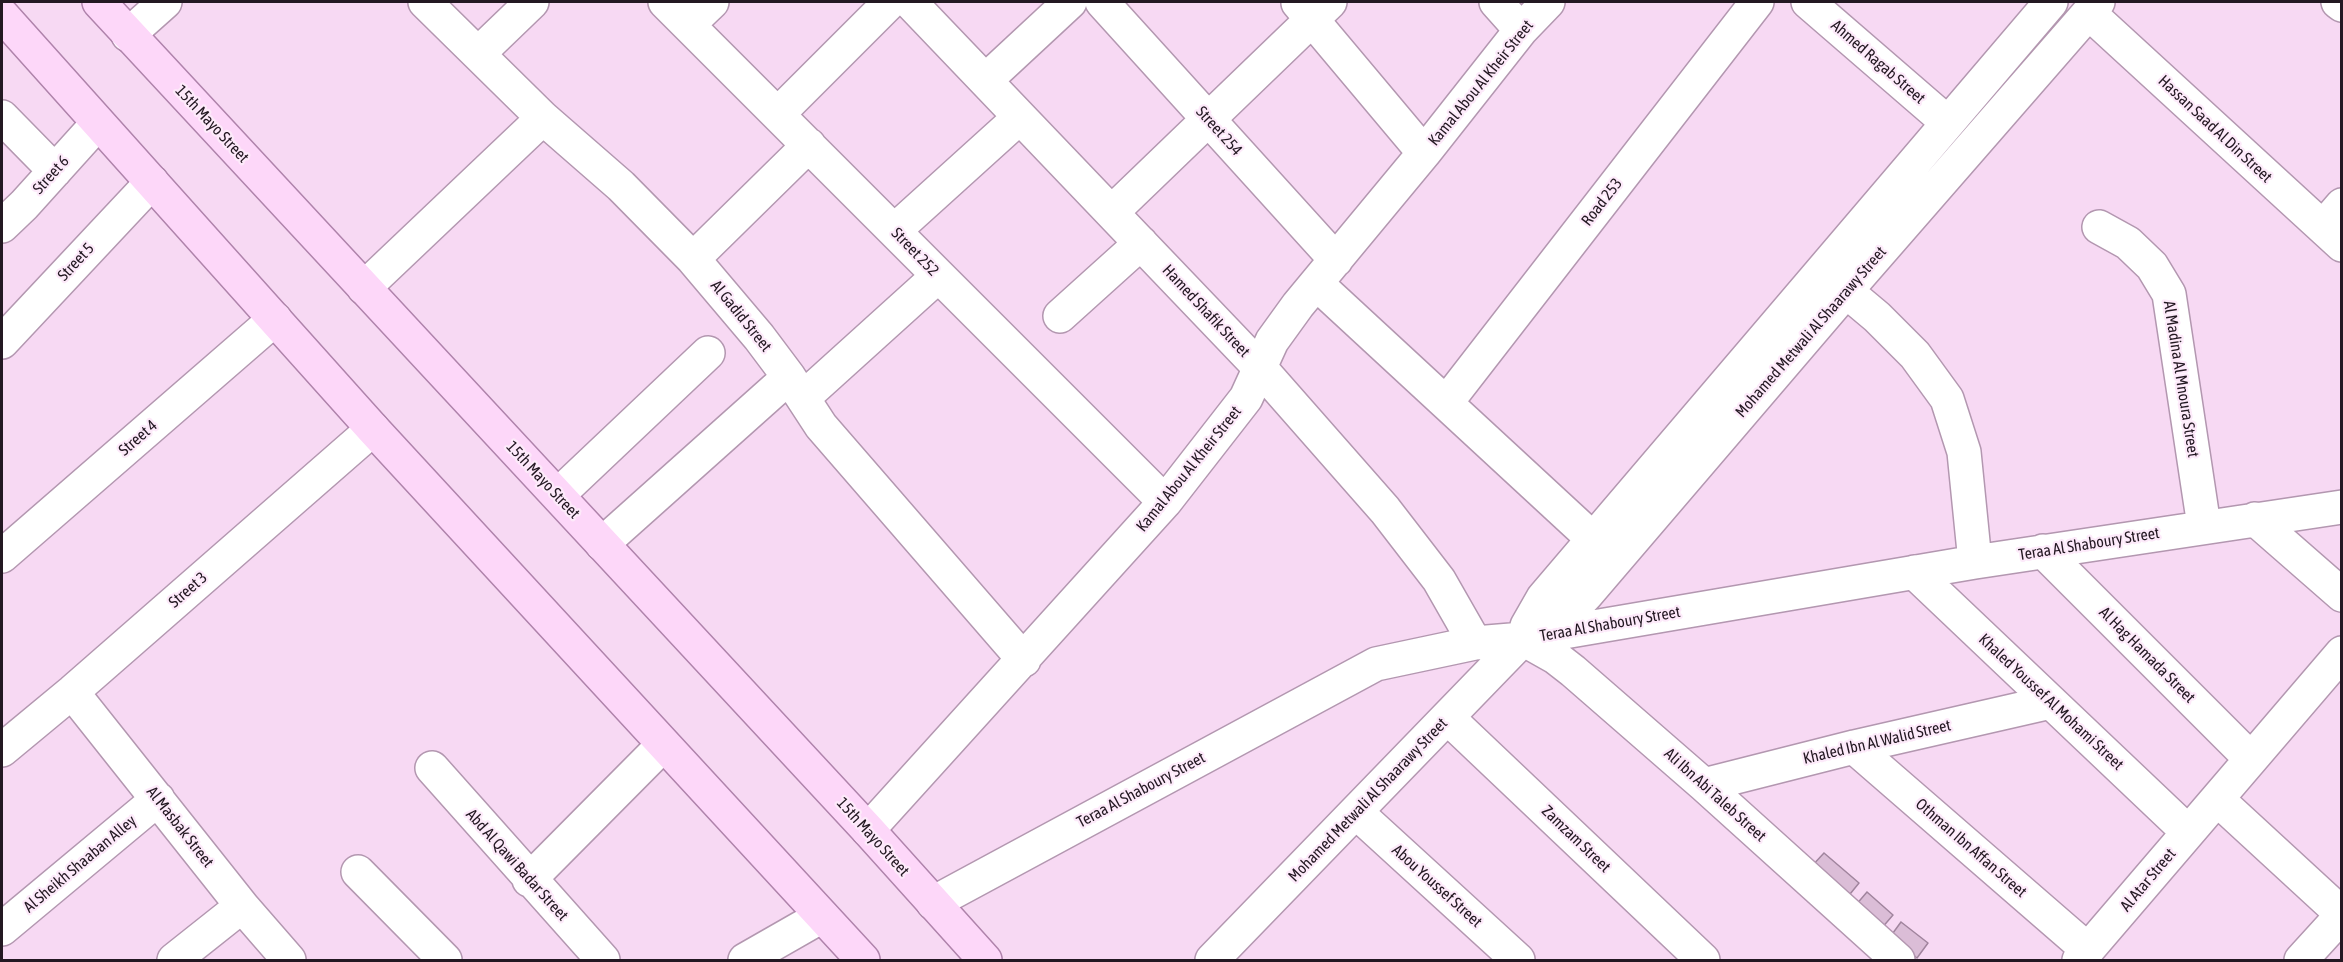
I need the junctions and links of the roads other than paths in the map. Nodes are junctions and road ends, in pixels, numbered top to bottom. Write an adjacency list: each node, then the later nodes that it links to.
1 (99, 2): 23 (main road, 15th Mayo Street)
2 (165, 2): 23 (street)
3 (425, 2): 24 (street, Al Gadid Street)
4 (532, 2): 24 (street)
5 (665, 2): 20 (street, Street 252)
6 (712, 2): 20 (street)
7 (890, 2): 26 (street)
8 (910, 2): 25 (street, Hamed Shafik Street)
9 (1070, 2): 25 (street)
10 (1102, 2): 30 (street, Street 254)
11 (1496, 2): 22 (street)
12 (1548, 2): 22 (street, Kamal Abou Al Kheir Street)
13 (1758, 2): 54 (street, Road 253)
14 (1808, 2): 32 (street, Ahmed Ragab Street)
15 (2051, 2): 32 (street, Mohamed Metwali Al Shaarawy Street)
16 (2338, 2): 17 (street)
17 (2342, 5)
18 (1313, 7): 30 (street); 34 (street)
19 (2094, 7): 40 (street, Hassan Saad Al Din Street); 47 (street, Mohamed Metwali Al Shaarawy Street)
20 (688, 26): 26 (street, Street 252)
21 (5, 27): 31 (main road)
22 (1521, 30): 34 (street, Kamal Abou Al Kheir Street)
23 (128, 34): 46 (main road, 15th Mayo Street)
24 (478, 54): 29 (street, Al Gadid Street)
25 (986, 80): 28 (street, Hamed Shafik Street)
26 (778, 114): 33 (street, Street 252)
27 (2, 117): 35 (street)
28 (1020, 117): 37 (street, Hamed Shafik Street); 41 (street)
29 (543, 118): 43 (street, Al Gadid Street); 46 (street)
30 (1209, 119): 37 (street); 44 (street, Street 254)
31 (98, 123): 35 (street, Street 6); 36 (main road)
32 (1948, 123): 61 (street, Mohamed Metwali Al Shaarawy Street)
33 (809, 145): 41 (street, Street 252); 43 (street)
34 (1424, 153): 44 (street, Kamal Abou Al Kheir Street)
35 (54, 171): 38 (street, Street 6)
36 (152, 182): 49 (main road); 50 (street, Street 5)
37 (1112, 212): 42 (street, Hamed Shafik Street)
38 (2, 226)
39 (2099, 226): 60 (street, Al Madina Al Mnoura Street)
40 (2335, 226)
41 (894, 231): 45 (street, Street 252)
42 (1141, 243): 48 (street); 52 (street, Hamed Shafik Street)
43 (693, 259): 53 (street, Al Gadid Street)
44 (1326, 272): 52 (street, Kamal Abou Al Kheir Street); 54 (street, Street 254)
45 (938, 276): 53 (street); 57 (street, Street 252)
46 (364, 288): 56 (main road, 15th Mayo Street)
47 (1846, 291): 65 (street); 68 (street, Mohamed Metwali Al Shaarawy Street)
48 (1060, 316)
49 (275, 319): 55 (main road); 64 (street, Street 4)
50 (2, 342)
51 (708, 353): 56 (street)
52 (1261, 369): 57 (street, Kamal Abou Al Kheir Street); 69 (street, Hamed Shafik Street)
53 (796, 388): 62 (street); 71 (street, Al Gadid Street)
54 (1446, 403): 61 (street, Street 254)
55 (373, 429): 72 (street, Street 3); 75 (main road)
56 (558, 495): 62 (main road, 15th Mayo Street)
57 (1165, 502): 71 (street, Kamal Abou Al Kheir Street)
58 (2342, 507): 59 (street, Teraa Al Shaboury Street)
59 (2255, 519): 60 (street, Teraa Al Shaboury Street); 67 (street)
60 (2204, 526): 63 (street, Teraa Al Shaboury Street)
61 (1593, 539): 68 (street, Mohamed Metwali Al Shaarawy Street)
62 (602, 544): 84 (main road, 15th Mayo Street)
63 (2043, 551): 65 (street, Teraa Al Shaboury Street); 78 (street, Al Hag Hamada Street)
64 (2, 556)
65 (1975, 561): 66 (street, Teraa Al Shaboury Street)
66 (1914, 572): 68 (street, Teraa Al Shaboury Street); 73 (street, Khaled Youssef Al Mohami Street)
67 (2342, 595)
68 (1523, 639): 69 (street, Teraa Al Shaboury Street); 74 (street, Mohamed Metwali Al Shaarawy Street); 80 (street, Ali Ibn Abi Taleb Street)
69 (1475, 643): 88 (street, Teraa Al Shaboury Street)
70 (2342, 653): 78 (street, Al Atar Street)
71 (1023, 660): 84 (street, Kamal Abou Al Kheir Street)
72 (72, 692): 77 (street, Street 3); 81 (street, Al Masbak Street)
73 (2051, 702): 76 (street, Khaled Ibn Al Walid Street); 85 (street, Khaled Youssef Al Mohami Street)
74 (1448, 718): 83 (street, Mohamed Metwali Al Shaarawy Street); 103 (street, Zamzam Street)
75 (663, 745): 87 (street); 91 (main road)
76 (1854, 747): 80 (street, Khaled Ibn Al Walid Street); 93 (street, Othman Ibn Affan Street)
77 (2, 750)
78 (2251, 759): 82 (street, Al Atar Street)
79 (432, 768): 87 (street, Abd Al Qawi Badar Street)
80 (1704, 784): 104 (street, Ali Ibn Abi Taleb Street)
81 (158, 799): 89 (street, Al Masbak Street); 92 (street, Al Sheikh Shaaban Alley)
82 (2217, 799): 85 (street, Al Atar Street); 90 (street)
83 (1356, 812): 101 (street, Mohamed Metwali Al Shaarawy Street); 102 (street, Abou Youssef Street)
84 (868, 830): 88 (main road, 15th Mayo Street)
85 (2188, 832): 93 (street, Al Atar Street)
86 (358, 872): 96 (street)
87 (529, 880): 97 (street, Abd Al Qawi Badar Street)
88 (933, 903): 100 (main road, 15th Mayo Street)
89 (242, 906): 94 (street); 95 (street, Al Masbak Street)
90 (2342, 915): 105 (street)
91 (822, 916): 98 (street); 99 (main road)
92 (2, 929)
93 (2083, 955)
94 (174, 960)
95 (289, 960)
96 (445, 960)
97 (603, 960)
98 (745, 960)
99 (863, 960)
100 (985, 960)
101 (1212, 960)
102 (1518, 960)
103 (1703, 960)
104 (1898, 960)
105 (2301, 960)

